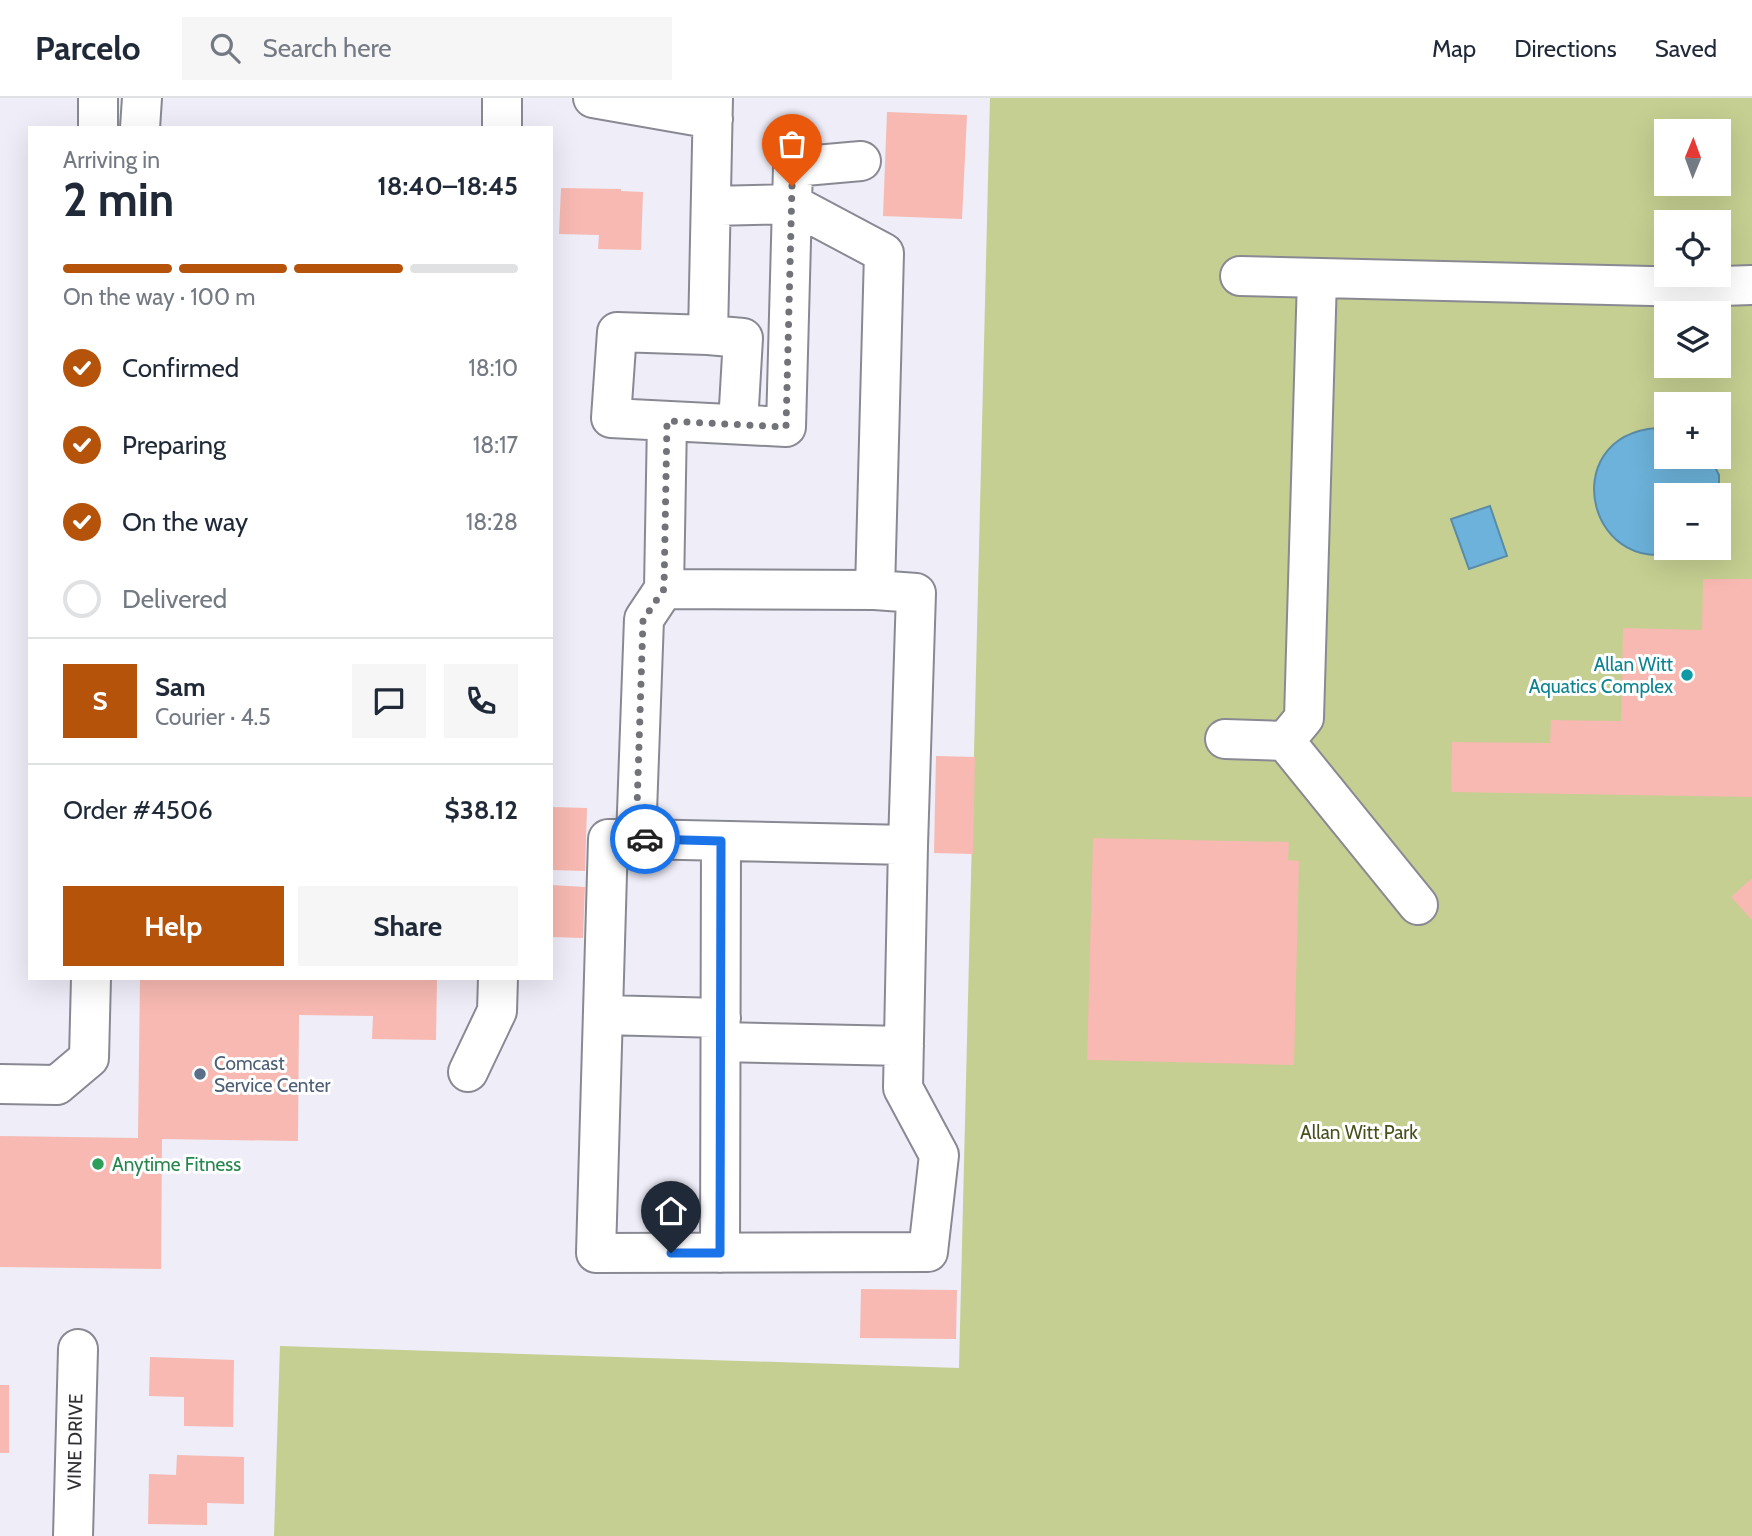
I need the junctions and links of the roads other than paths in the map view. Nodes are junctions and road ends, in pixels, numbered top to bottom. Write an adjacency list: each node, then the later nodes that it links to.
1 (98, 98): 6 (street)
2 (142, 98): 7 (street)
3 (502, 98): 8 (street)
4 (593, 98): 5 (street)
5 (713, 109): 11 (street)
6 (97, 126)
7 (141, 126)
8 (502, 126)
9 (861, 161): 10 (street)
10 (792, 204): 11 (street); 17 (street); 19 (street)
11 (711, 206): 15 (street)
12 (1240, 276): 13 (street)
13 (1317, 278): 14 (street); 21 (street)
14 (1752, 285)
15 (708, 335): 16 (street); 17 (street)
16 (667, 421): 17 (street); 18 (street)
17 (738, 425)
18 (664, 589): 19 (street); 22 (street)
19 (875, 590): 24 (street)
20 (1225, 739): 21 (street)
21 (1285, 741): 25 (street)
22 (636, 839): 23 (street); 28 (street)
23 (721, 841): 24 (street); 29 (street)
24 (908, 845): 30 (street)
25 (1418, 905)
26 (91, 980): 32 (street)
27 (498, 980): 31 (street)
28 (603, 1015): 29 (street); 33 (street)
29 (721, 1030): 30 (street); 33 (street)
30 (904, 1046): 33 (street)
31 (468, 1072)
32 (0, 1084)
33 (720, 1253)
34 (78, 1349): 35 (street, VINE DRIVE)
35 (73, 1536)

